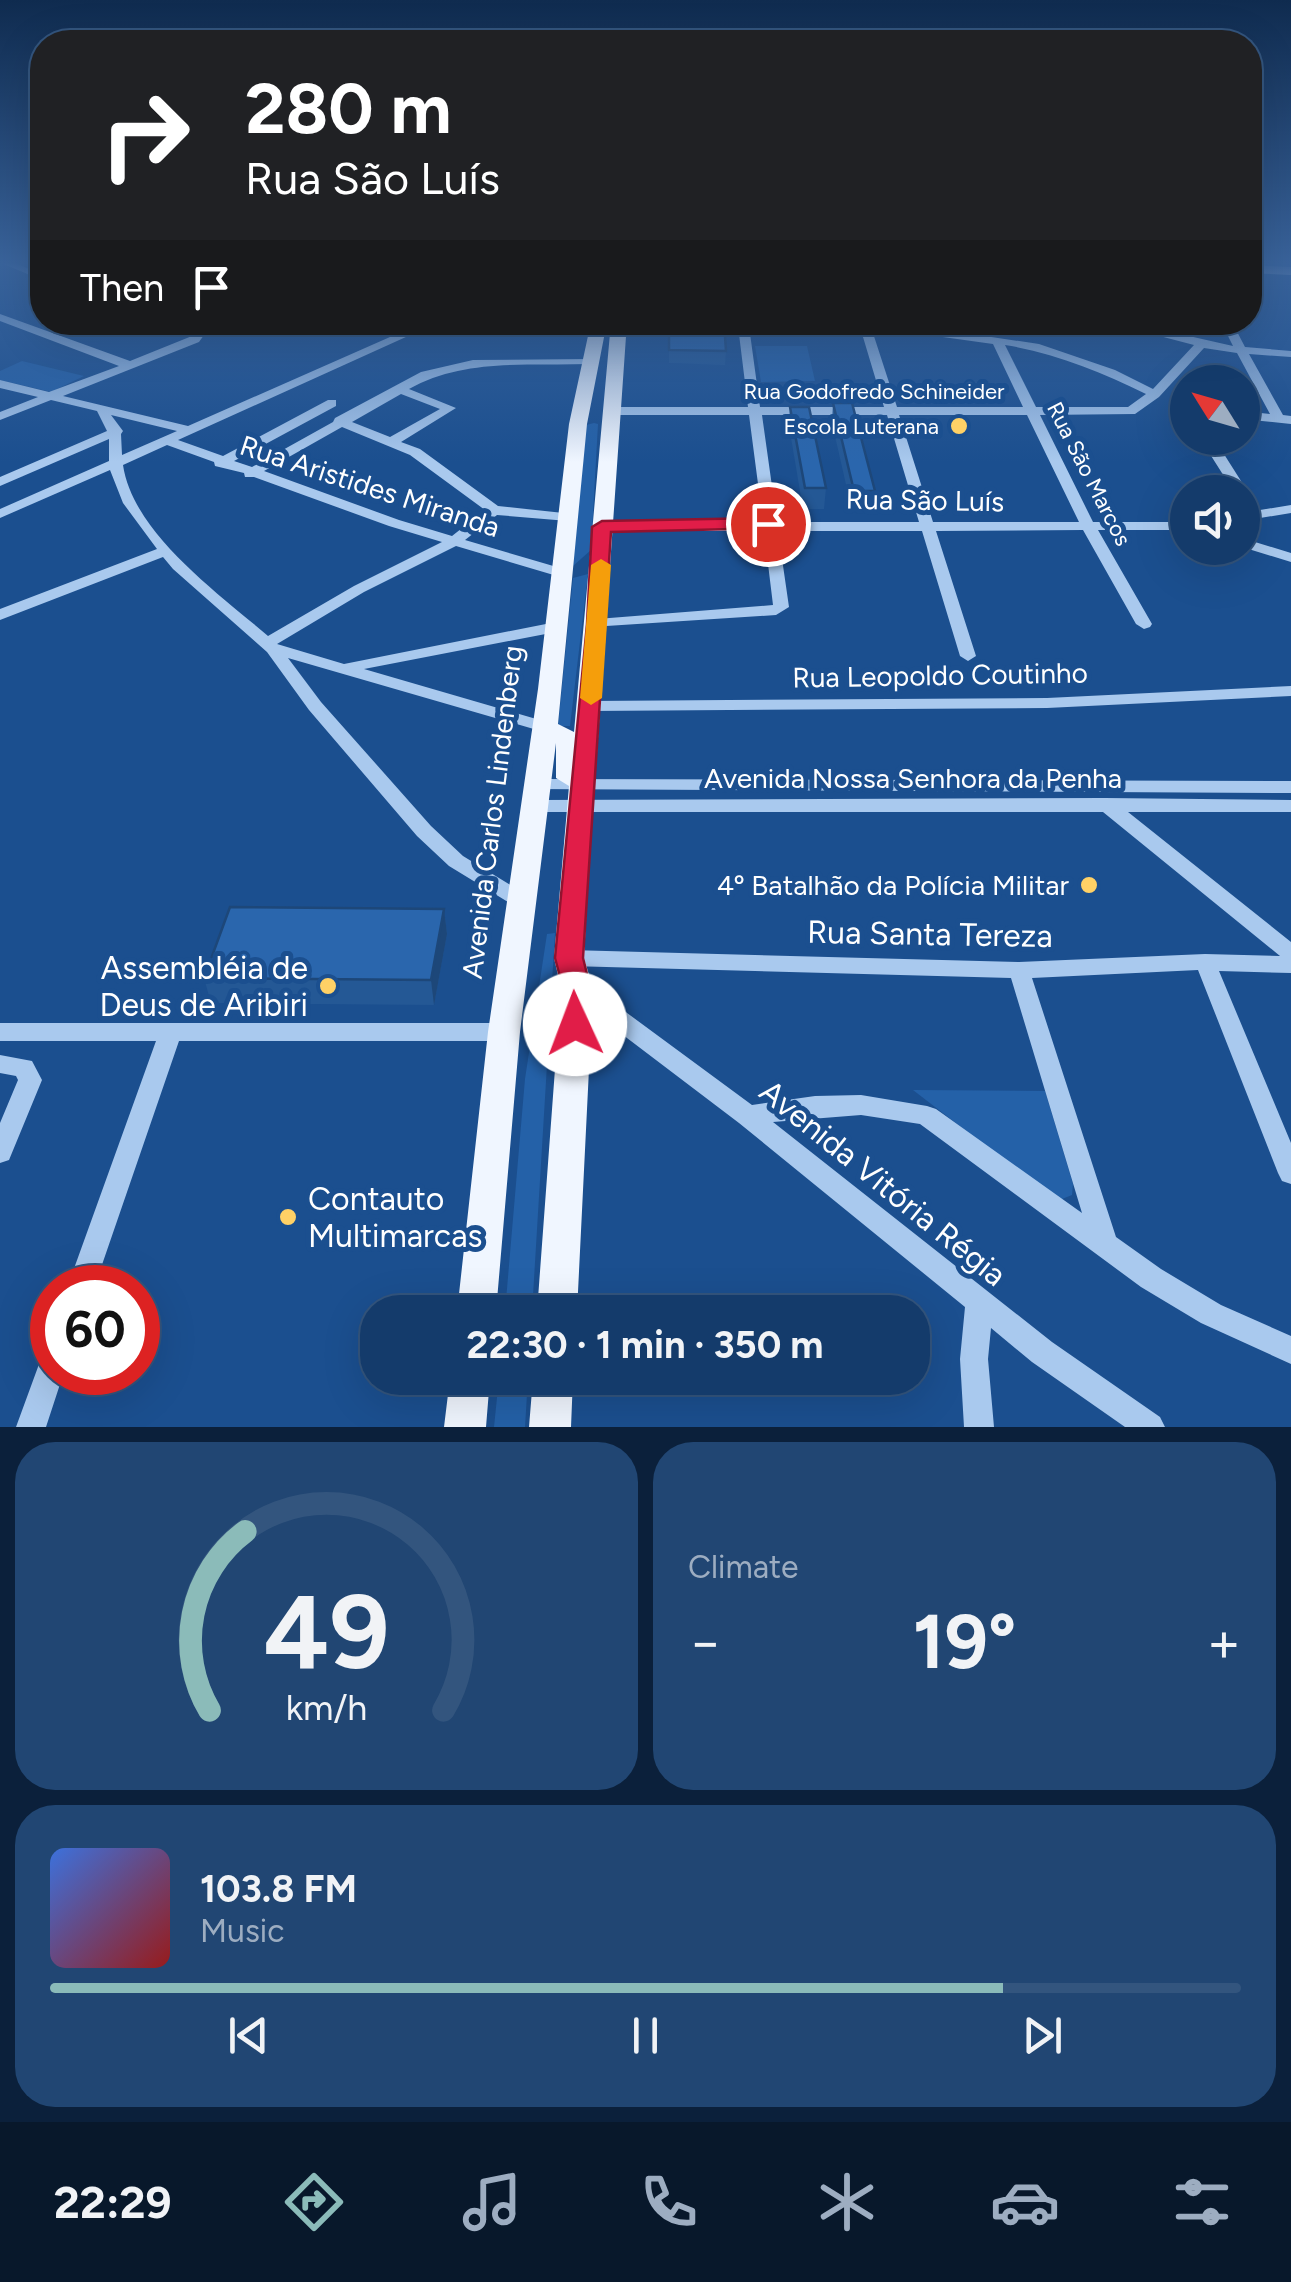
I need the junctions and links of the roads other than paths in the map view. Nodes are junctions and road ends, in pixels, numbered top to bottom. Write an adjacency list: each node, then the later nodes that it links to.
1 (48, 335): 16 (street)
2 (198, 335): 16 (street)
3 (404, 335): 33 (street)
4 (596, 335): 15 (main road, Avenida Carlos Lindenberg)
5 (617, 335): 24 (main road)
6 (745, 335): 22 (street)
7 (868, 335): 23 (street)
8 (944, 335): 11 (street)
9 (1164, 335): 12 (street)
10 (1233, 335): 13 (street)
11 (998, 343): 19 (street); 25 (street, Rua São Marcos)
12 (1201, 344): 13 (street); 19 (street)
13 (1242, 351): 14 (street); 28 (street)
14 (1291, 354)
15 (589, 361): 18 (street); 32 (main road, Avenida Carlos Lindenberg)
16 (131, 366): 20 (street)
17 (0, 384): 20 (street)
18 (399, 389): 30 (street); 35 (street)
19 (1155, 394): 25 (street, Rua Godofredo Schineider)
20 (51, 397): 26 (street); 31 (street)
21 (332, 404): 37 (street)
22 (754, 410): 23 (street, Rua Godofredo Schineider); 24 (street, Rua Godofredo Schineider); 45 (street)
23 (892, 410): 25 (street, Rua Godofredo Schineider); 46 (street)
24 (610, 411): 32 (main road); 48 (main road)
25 (1031, 412): 49 (street, Rua São Marcos)
26 (0, 416)
27 (1260, 416): 28 (street)
28 (1276, 416): 29 (street)
29 (1291, 420)
30 (339, 421): 35 (street); 38 (street)
31 (111, 422): 33 (street); 36 (street); 39 (street)
32 (578, 424): 44 (main road, Avenida Carlos Lindenberg)
33 (188, 430): 34 (street)
34 (165, 440): 36 (street); 37 (street, Rua Aristides Miranda)
35 (393, 442): 41 (street)
36 (116, 462): 42 (street); 52 (street)
37 (220, 462): 38 (street, Rua Aristides Miranda)
38 (250, 474): 50 (street, Rua Aristides Miranda)
39 (0, 482)
40 (1291, 509): 43 (street)
41 (494, 510): 44 (street); 50 (street)
42 (0, 514)
43 (1260, 514)
44 (568, 517): 55 (main road, Avenida Carlos Lindenberg)
45 (768, 524): 46 (street, Rua São Luís); 48 (street, Rua São Luís); 57 (street)
46 (929, 525): 49 (street, Rua São Luís); 61 (street)
47 (1170, 526): 49 (street, Rua São Luís)
48 (602, 527): 53 (main road)
49 (1090, 528): 58 (street, Rua São Marcos)
50 (452, 542): 55 (street, Rua Aristides Miranda); 60 (street)
51 (1260, 548): 54 (street)
52 (166, 551): 56 (street); 60 (street)
53 (601, 557): 55 (main road); 57 (main road)
54 (1291, 558)
55 (562, 573): 59 (main road, Avenida Carlos Lindenberg)
56 (0, 615)
57 (597, 624): 64 (main road)
58 (1144, 624)
59 (556, 627): 62 (street); 65 (main road, Avenida Carlos Lindenberg)
60 (270, 645): 62 (street); 73 (street)
61 (968, 656)
62 (340, 669): 65 (street)
63 (1291, 691): 64 (street, Rua Leopoldo Coutinho)
64 (590, 706): 68 (main road)
65 (544, 727): 68 (main road); 69 (main road, Avenida Carlos Lindenberg)
66 (1259, 787): 67 (street, Avenida Nossa Senhora da Penha); 70 (street, Avenida Nossa Senhora da Penha); 71 (street)
67 (1291, 787)
68 (581, 795): 69 (street, Avenida Nossa Senhora da Penha); 70 (street, Avenida Nossa Senhora da Penha); 78 (main road)
69 (536, 796): 73 (main road, Avenida Carlos Lindenberg)
70 (1101, 796): 71 (street, Avenida Nossa Senhora da Penha); 74 (street)
71 (1269, 806): 72 (street, Avenida Nossa Senhora da Penha)
72 (1291, 806)
73 (523, 902): 81 (main road, Avenida Carlos Lindenberg)
74 (1291, 954)
75 (1205, 962): 76 (street, Rua Santa Tereza); 77 (street, Rua Santa Tereza); 85 (street)
76 (1291, 965)
77 (1019, 970): 78 (street, Rua Santa Tereza); 86 (street)
78 (573, 973): 83 (street, Avenida Vitória Régia); 89 (main road)
79 (0, 1032): 80 (street)
80 (171, 1032): 81 (street); 87 (street)
81 (504, 1032): 88 (main road, Avenida Carlos Lindenberg)
82 (0, 1064): 84 (street)
83 (748, 1116): 86 (street); 90 (street, Avenida Vitória Régia)
84 (0, 1152)
85 (1291, 1173)
86 (1106, 1248): 91 (street)
87 (88, 1265)
88 (478, 1295)
89 (558, 1295)
90 (979, 1302): 98 (street); 99 (street, Avenida Vitória Régia)
91 (1291, 1350)
92 (42, 1395): 95 (street)
93 (468, 1395): 96 (main road)
94 (552, 1395): 97 (main road)
95 (31, 1427)
96 (465, 1427)
97 (550, 1427)
98 (979, 1427)
99 (1150, 1427)

